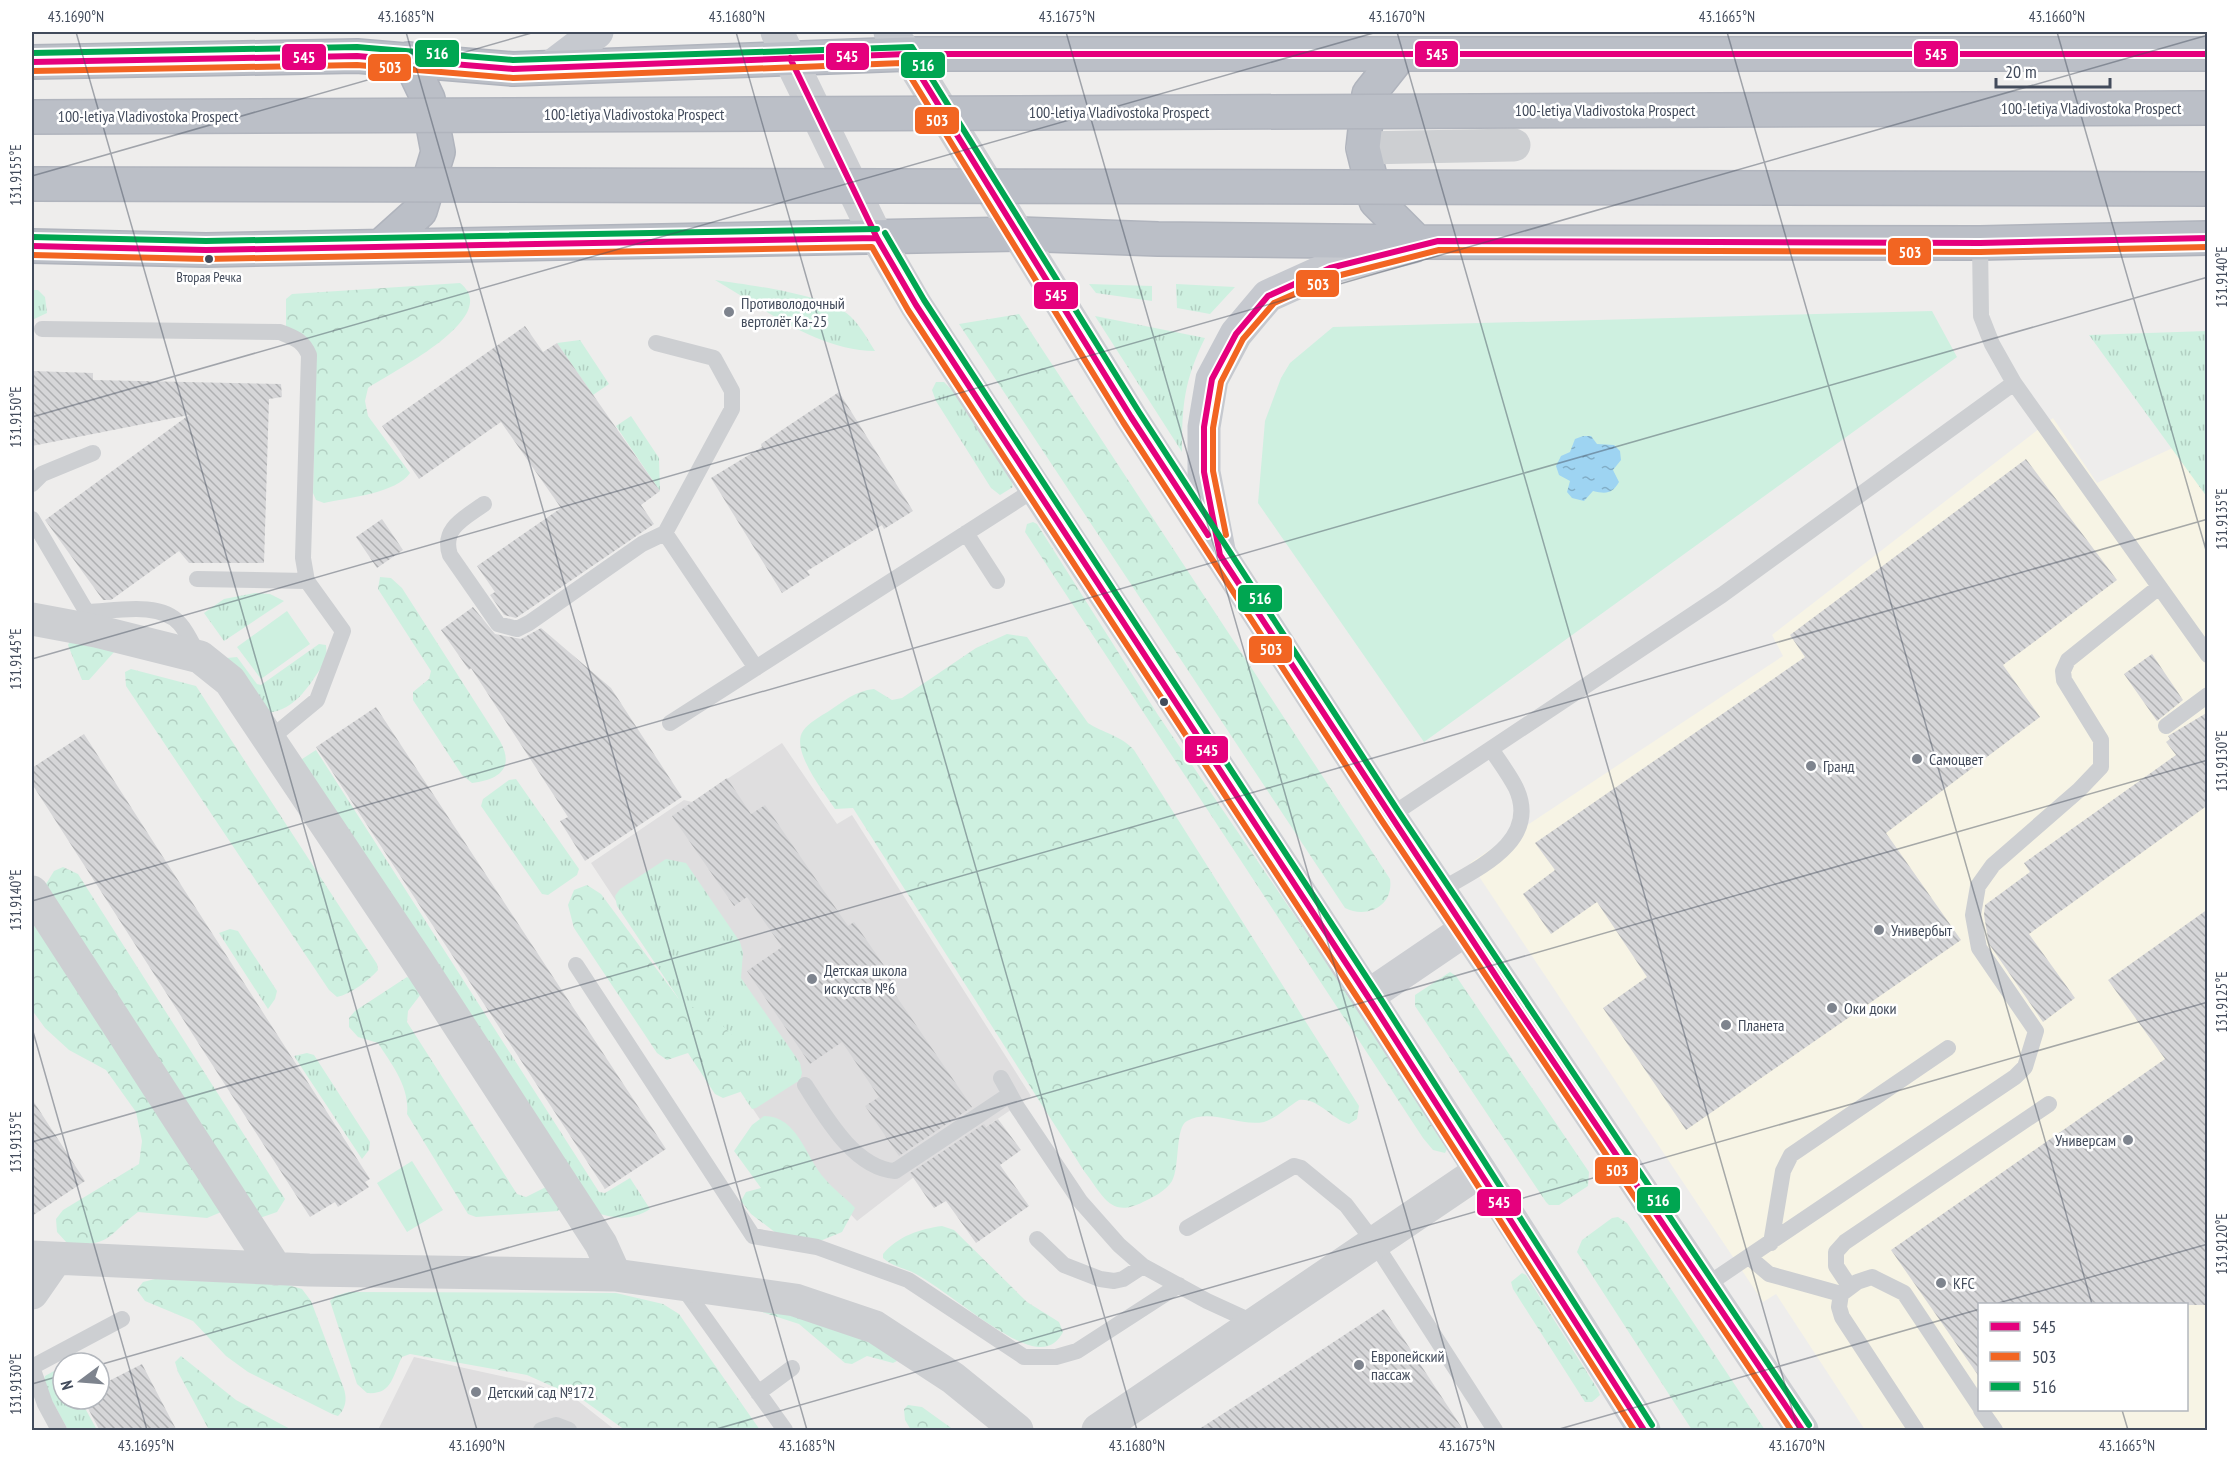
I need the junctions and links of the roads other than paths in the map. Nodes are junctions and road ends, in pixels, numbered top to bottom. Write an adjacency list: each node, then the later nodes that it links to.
1 (597, 32): 8 (main road)
2 (899, 43): 3 (highway); 5 (highway); 15 (main road)
3 (783, 45): 8 (highway); 16 (main road)
4 (2208, 54): 5 (highway)
5 (1400, 55): 12 (highway)
6 (409, 59): 7 (highway); 8 (highway); 21 (highway)
7 (32, 62)
8 (552, 67)
9 (2208, 108): 10 (highway, 100-letiya Vladivostoka Prospect, bridge)
10 (32, 117)
11 (1514, 145): 12 (street)
12 (1363, 148): 18 (highway)
13 (32, 184): 14 (highway, bridge)
14 (2208, 189)
15 (1020, 234): 16 (highway); 18 (highway); 32 (main road)
16 (877, 238): 21 (highway); 27 (main road)
17 (2208, 238): 19 (highway)
18 (1427, 242): 19 (highway); 32 (main road)
19 (1980, 243): 24 (lane)
20 (32, 246): 21 (highway)
21 (381, 246)
22 (42, 329): 34 (lane)
23 (656, 343): 30 (lane)
24 (2014, 383): 36 (lane); 45 (lane)
25 (93, 453): 26 (lane)
26 (32, 484)
27 (1035, 489): 31 (lane); 51 (main road)
28 (484, 504): 30 (lane)
29 (32, 519): 38 (lane)
30 (665, 532): 40 (lane)
31 (966, 533): 35 (lane); 40 (lane)
32 (1220, 555): 46 (main road)
33 (197, 579): 34 (lane)
34 (307, 580): 44 (lane)
35 (997, 580)
36 (2159, 587): 39 (lane); 61 (lane)
37 (32, 619): 38 (street)
38 (92, 621): 44 (street)
39 (2208, 655)
40 (756, 668): 42 (lane)
41 (2208, 695): 43 (lane)
42 (670, 723)
43 (2166, 726)
44 (271, 738): 66 (street)
45 (1491, 748): 46 (lane); 47 (lane)
46 (1390, 816): 47 (main road)
47 (1439, 891): 49 (main road)
48 (32, 892): 65 (street)
49 (1465, 930): 51 (main road); 69 (main road)
50 (576, 965): 68 (lane)
51 (1368, 996): 57 (main road)
52 (1948, 1048): 61 (lane)
53 (1001, 1078): 55 (lane)
54 (805, 1085): 55 (lane)
55 (1009, 1095): 64 (lane)
56 (2049, 1104): 70 (lane)
57 (1480, 1171): 60 (street); 86 (main road)
58 (1187, 1228): 60 (lane)
59 (1037, 1239): 64 (lane)
60 (1374, 1242): 73 (street); 85 (lane)
61 (1771, 1243): 62 (lane)
62 (1749, 1257): 69 (lane); 70 (lane)
63 (43, 1258): 65 (street); 71 (street)
64 (1143, 1266): 68 (lane)
65 (276, 1269): 66 (street)
66 (615, 1275): 67 (street)
67 (680, 1283): 76 (lane); 84 (street)
68 (1179, 1285): 73 (lane)
69 (1705, 1286): 87 (main road)
70 (1846, 1290): 77 (lane); 88 (lane)
71 (32, 1293)
72 (122, 1319): 74 (lane)
73 (1255, 1323): 79 (street)
74 (32, 1367): 80 (lane)
75 (792, 1368): 76 (lane)
76 (758, 1393): 83 (lane)
77 (1978, 1405)
78 (1982, 1411): 89 (lane)
79 (1104, 1429)
80 (59, 1431)
81 (540, 1431): 82 (lane)
82 (569, 1431)
83 (785, 1431)
84 (1017, 1431)
85 (1495, 1431)
86 (1644, 1431)
87 (1802, 1431)
88 (1916, 1431)
89 (1995, 1431)

